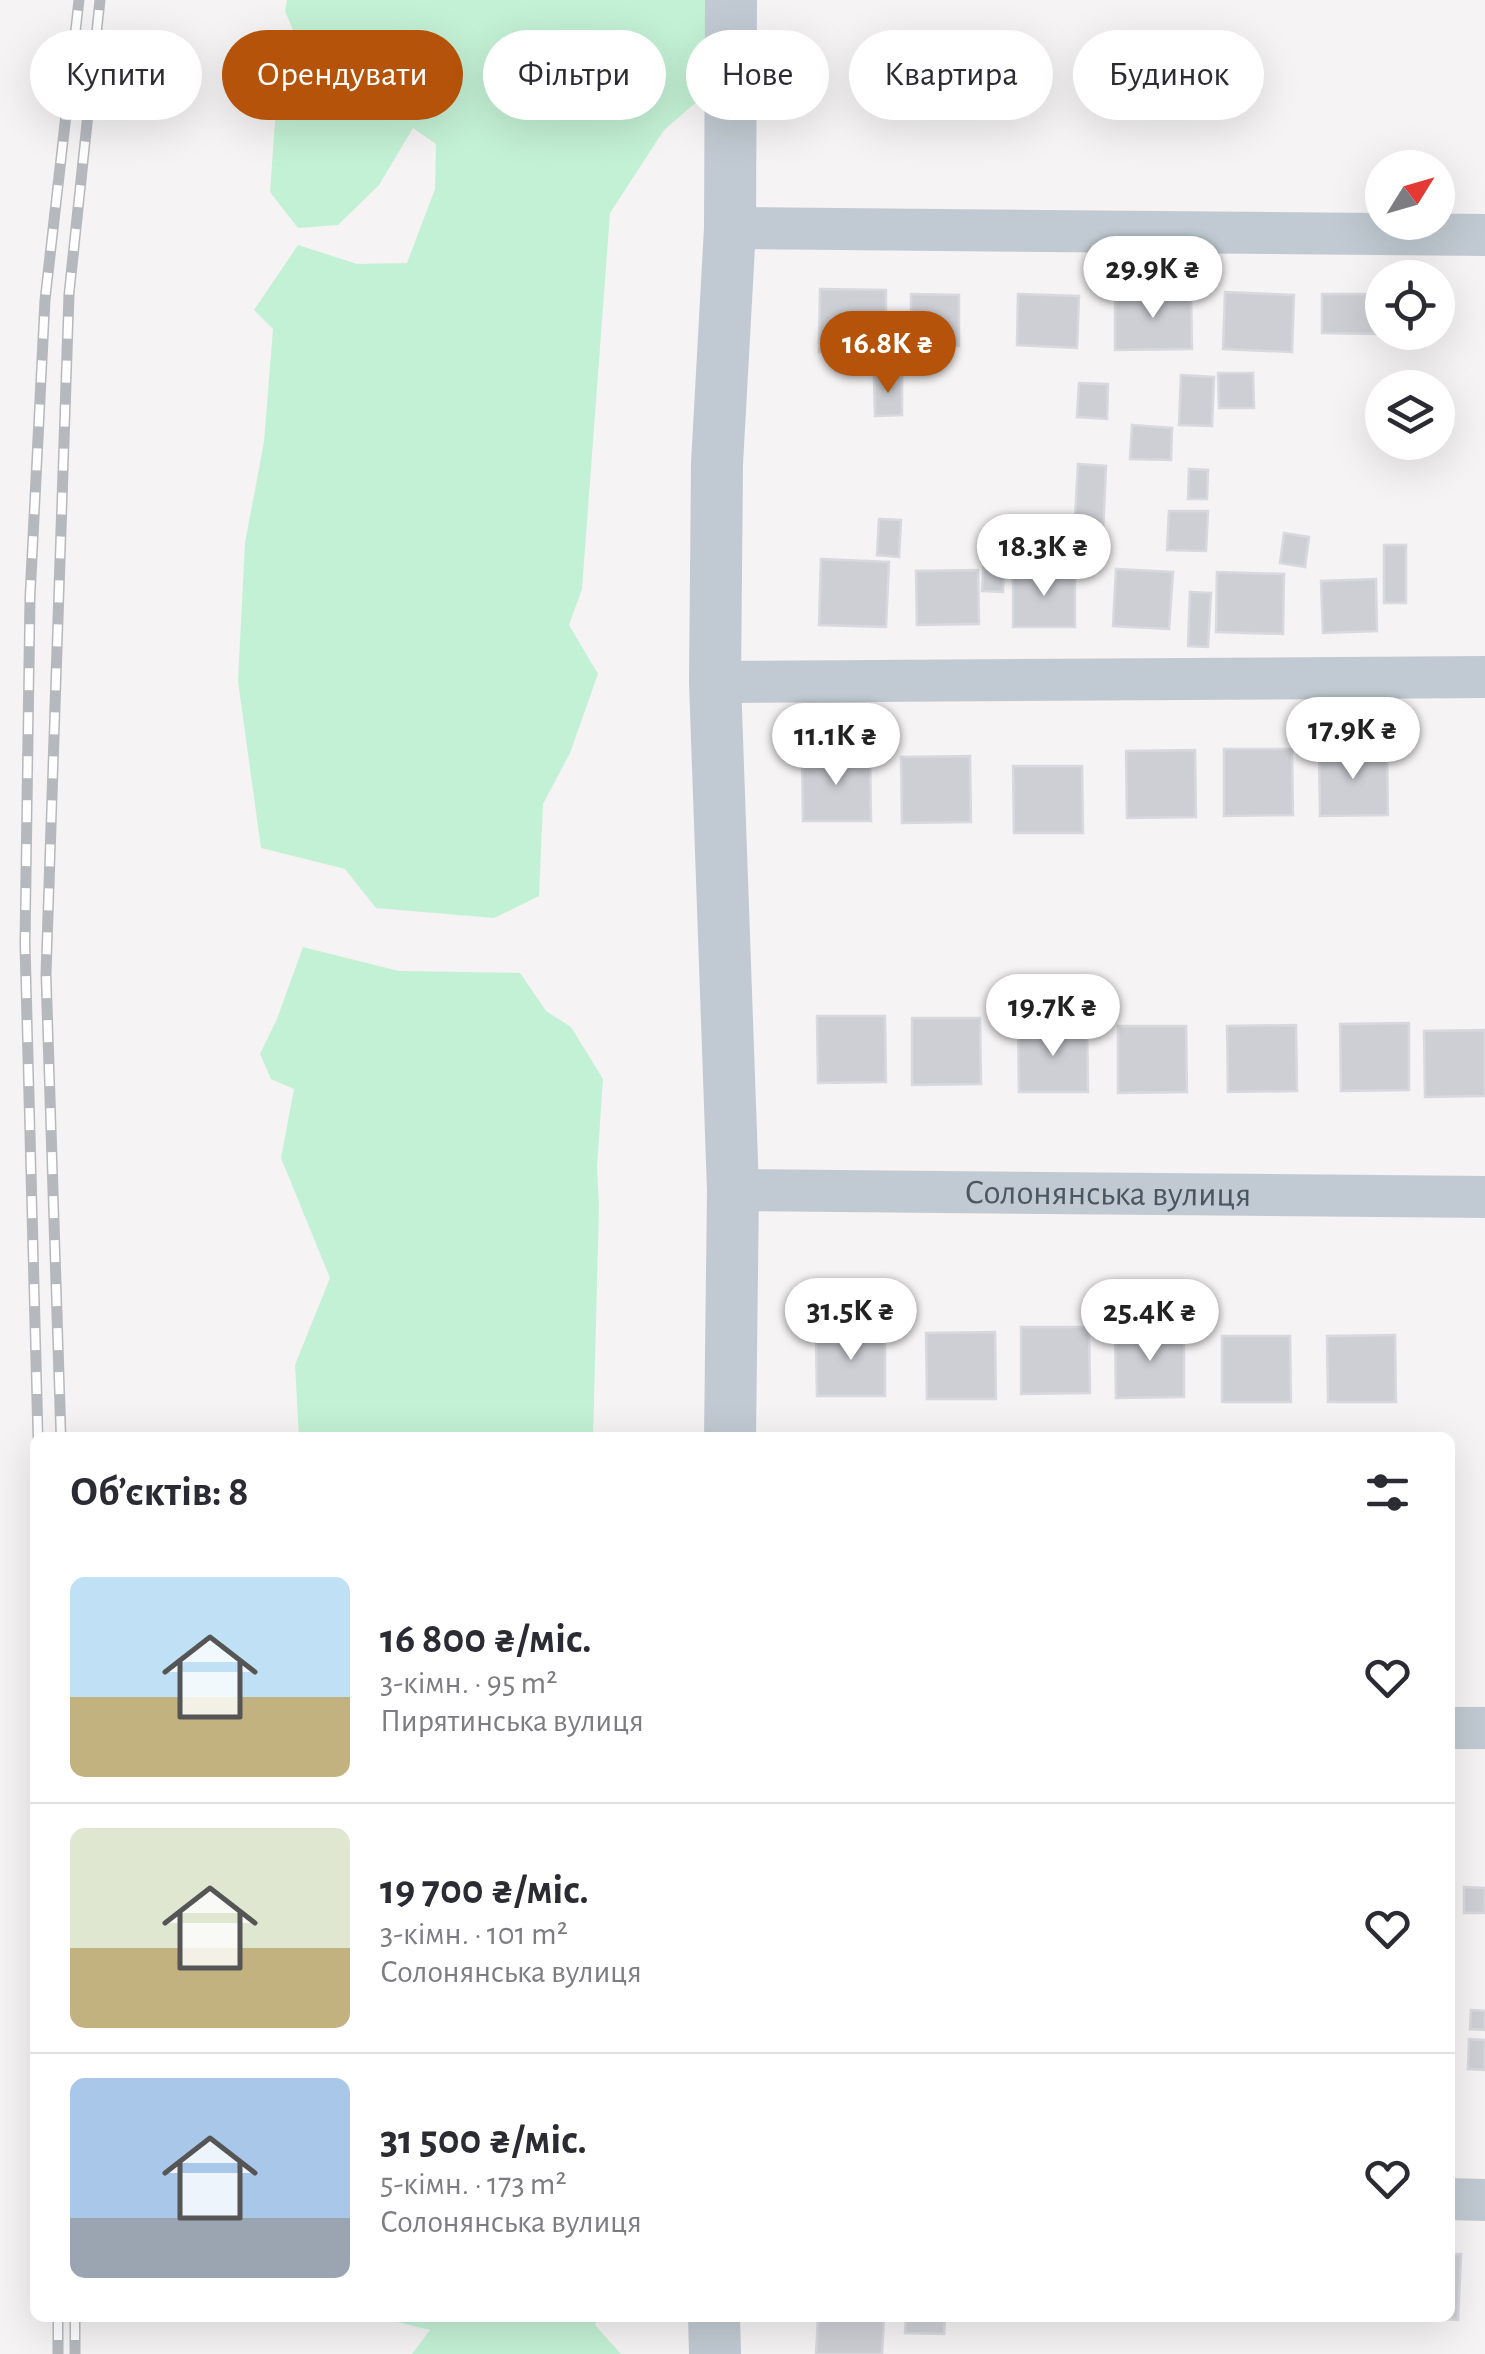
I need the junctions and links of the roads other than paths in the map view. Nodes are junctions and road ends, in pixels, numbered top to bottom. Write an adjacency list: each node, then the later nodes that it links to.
1 (731, 0): 2 (street)
2 (730, 228): 3 (street); 5 (street)
3 (1485, 235)
4 (1485, 677): 5 (street)
5 (716, 682): 6 (street)
6 (732, 1190): 7 (street, Солонянська вулиця); 8 (street)
7 (1485, 1197)
8 (730, 1432)
9 (1455, 1728): 10 (street)
10 (1485, 1728)
11 (1455, 2200): 12 (street)
12 (1485, 2200)
13 (714, 2322): 14 (street)
14 (715, 2354)

